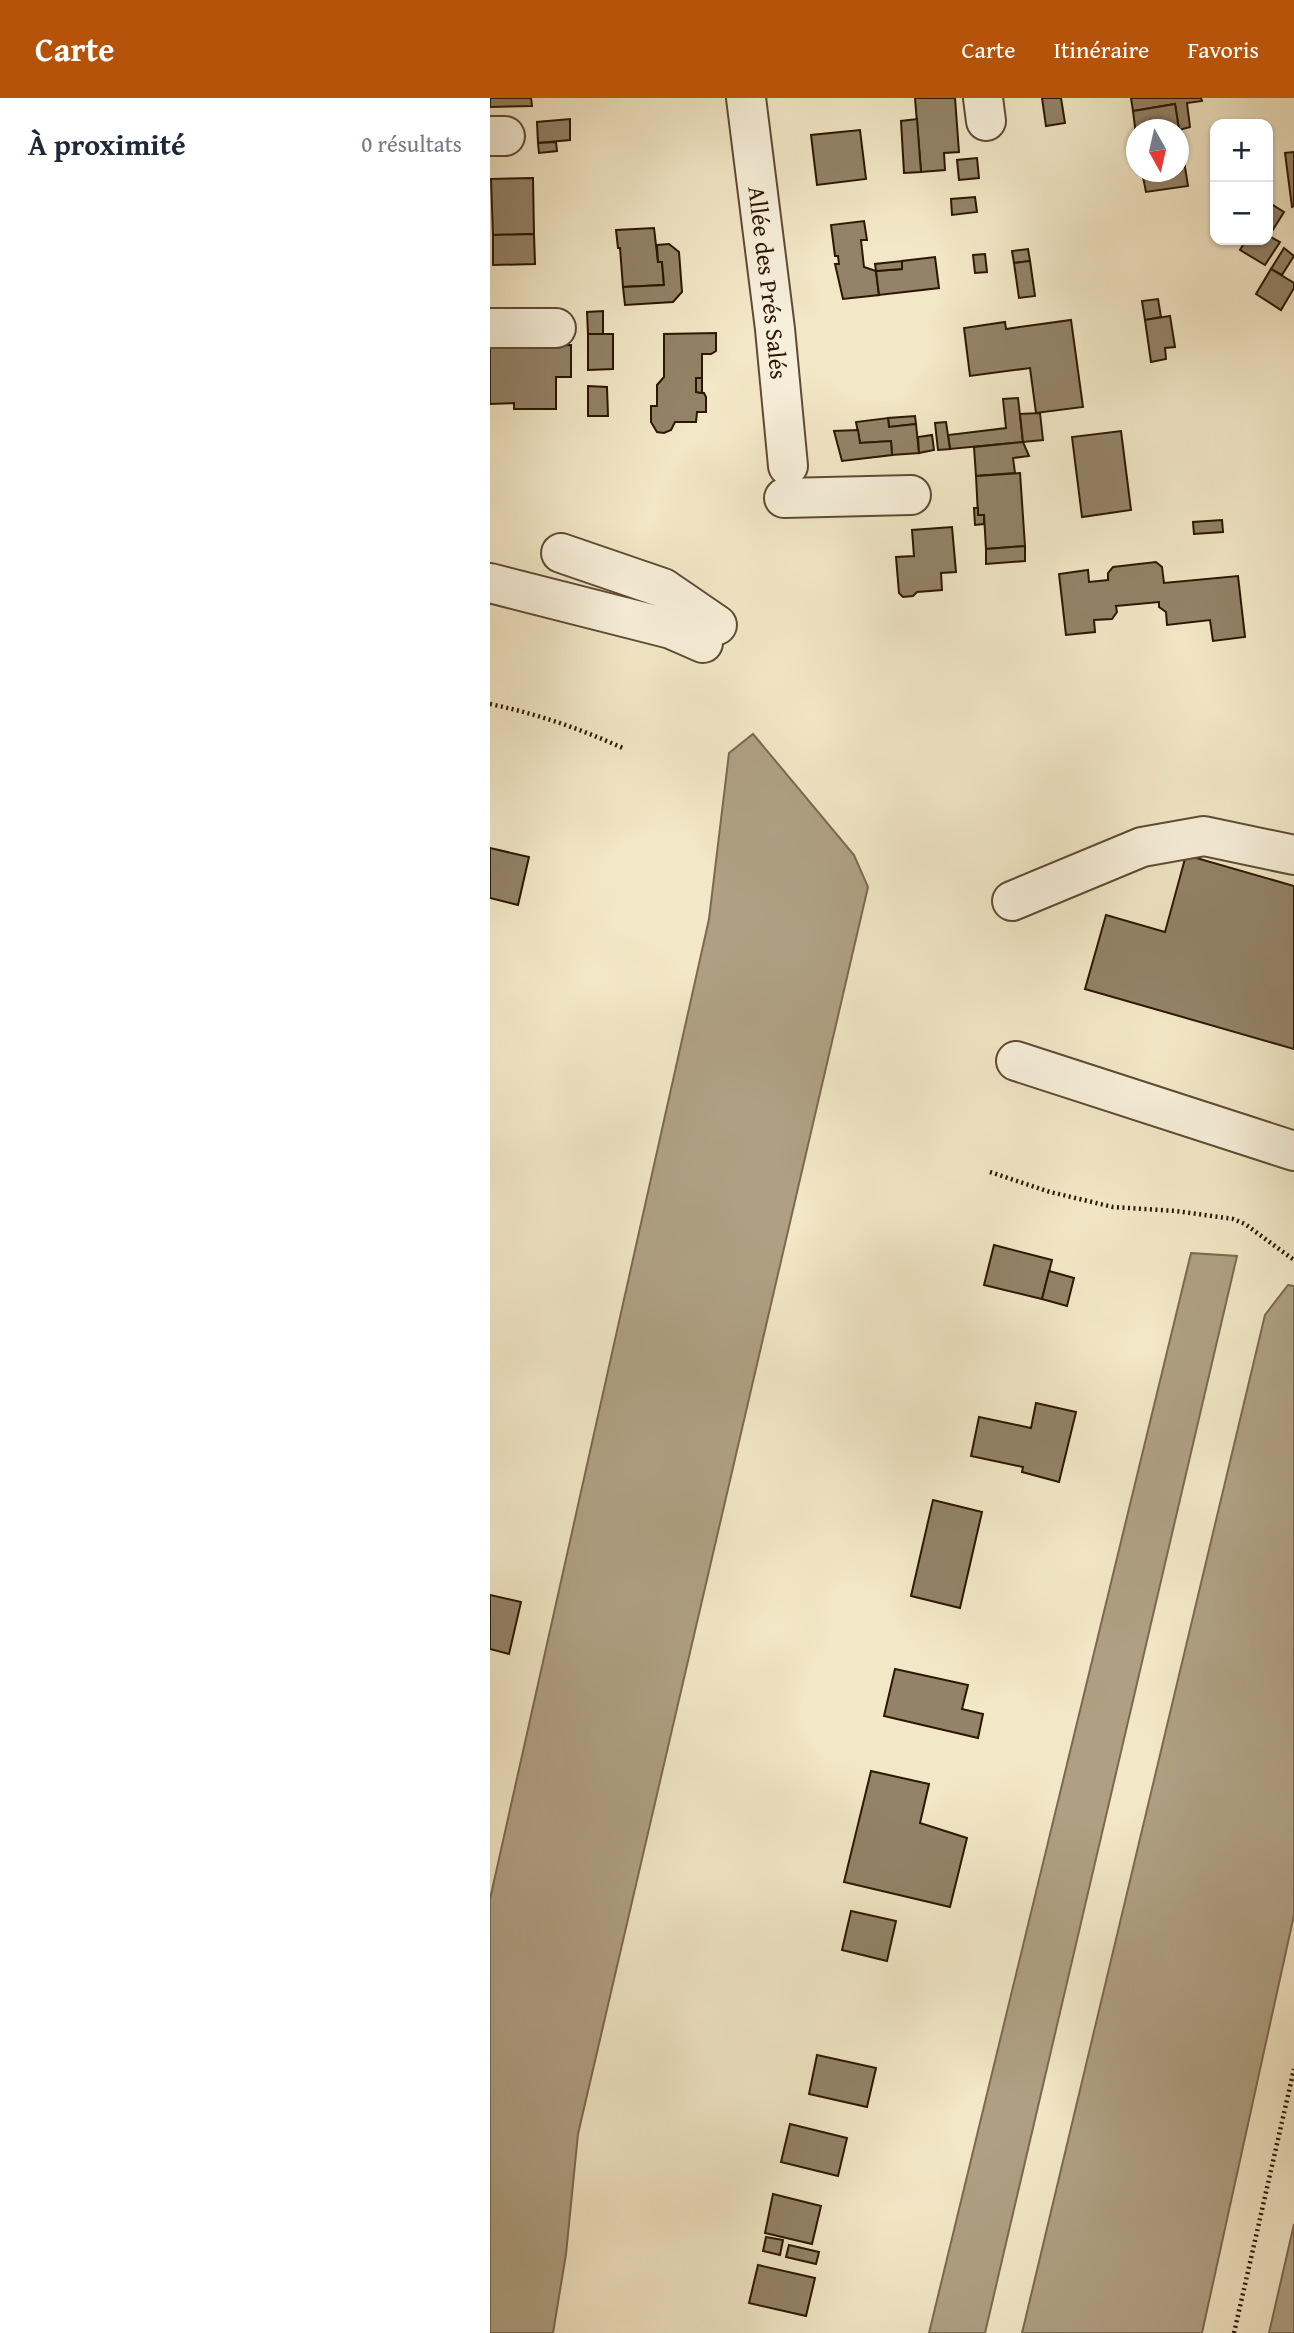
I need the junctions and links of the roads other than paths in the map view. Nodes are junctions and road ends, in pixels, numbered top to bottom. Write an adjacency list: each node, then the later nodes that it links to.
1 (746, 98): 4 (street, Allée des Prés Salés)
2 (490, 328): 3 (street)
3 (556, 328)
4 (911, 495)
5 (561, 553): 6 (street)
6 (490, 583)
7 (1294, 855): 8 (street)
8 (1012, 901)
9 (1017, 1061): 10 (street)
10 (1294, 1151)

